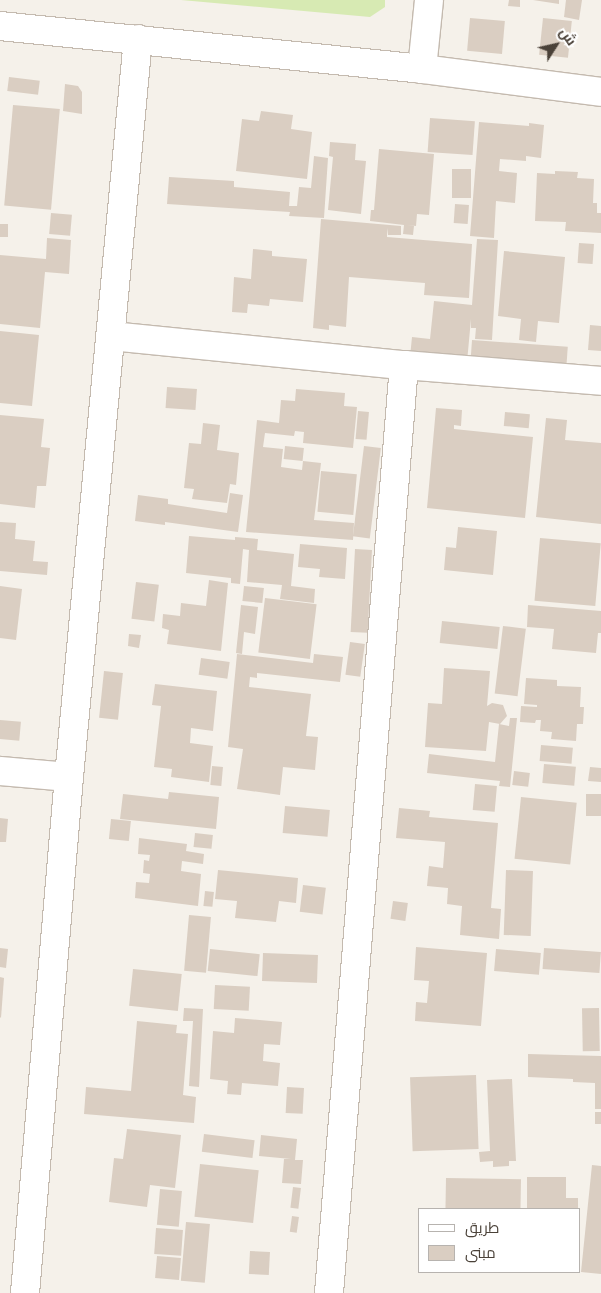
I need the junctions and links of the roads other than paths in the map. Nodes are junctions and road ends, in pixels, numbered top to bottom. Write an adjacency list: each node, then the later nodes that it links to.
1 (429, 0): 4 (street)
2 (0, 26): 3 (street)
3 (138, 39): 4 (street); 6 (street)
4 (422, 69): 5 (street)
5 (601, 92)
6 (111, 336): 7 (street); 10 (street)
7 (404, 365): 8 (street); 12 (street)
8 (601, 381)
9 (0, 771): 10 (street)
10 (69, 777): 11 (street)
11 (25, 1293)
12 (329, 1293)

